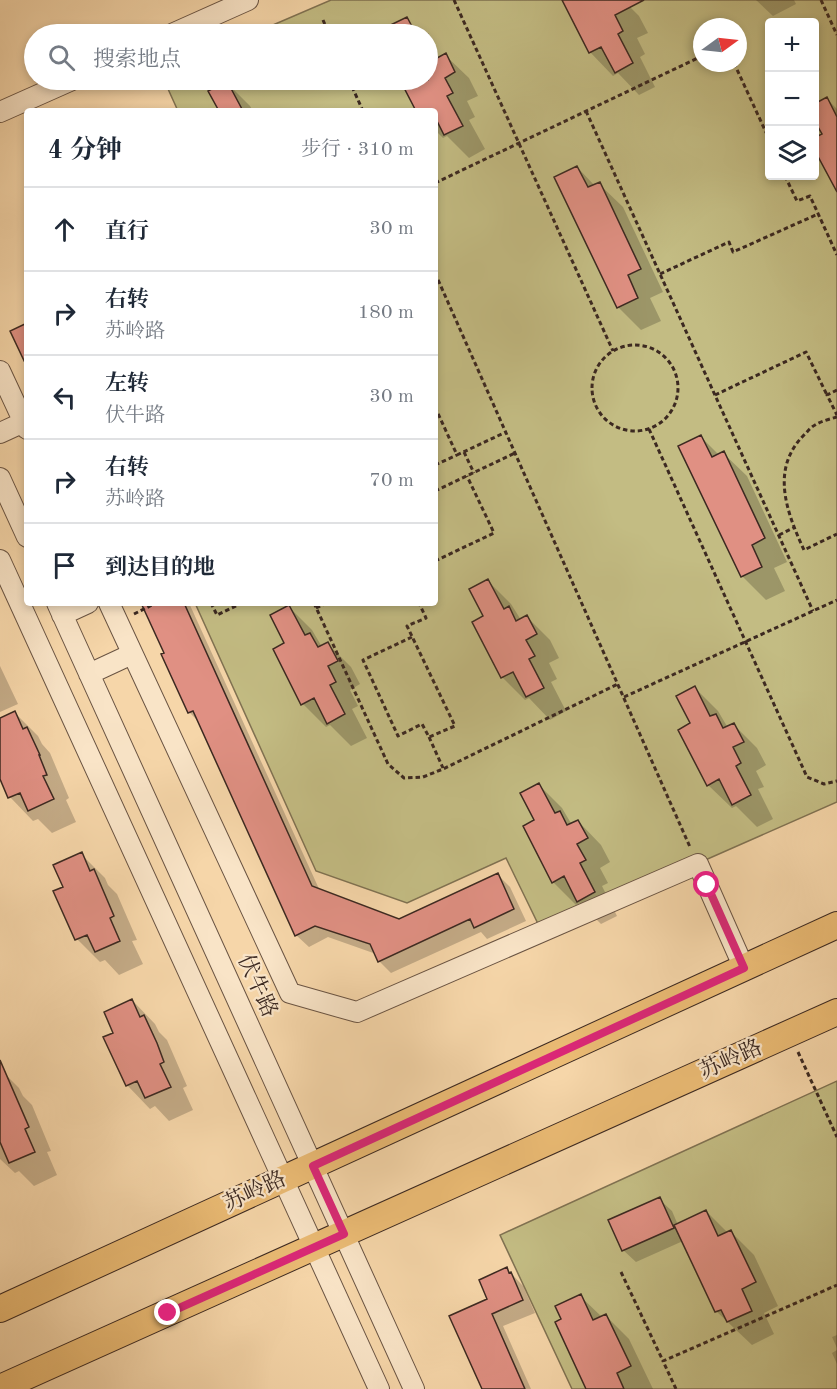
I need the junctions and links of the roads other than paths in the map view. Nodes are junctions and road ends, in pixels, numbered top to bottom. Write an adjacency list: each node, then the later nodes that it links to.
1 (248, 0): 2 (street)
2 (194, 24)
3 (50, 90): 4 (street)
4 (0, 112)
5 (0, 371): 6 (street)
6 (24, 423)
7 (24, 425): 8 (street)
8 (0, 433)
9 (0, 478): 10 (street)
10 (24, 530)
11 (0, 560): 20 (street)
12 (110, 606): 14 (street)
13 (60, 609): 15 (street, 伏牛路)
14 (132, 654): 15 (street); 17 (street)
15 (89, 674): 19 (street, 伏牛路)
16 (837, 925): 17 (main road, 苏岭路)
17 (744, 968): 19 (main road, 苏岭路)
18 (837, 1012): 21 (main road, 苏岭路)
19 (313, 1166): 20 (main road, 苏岭路); 21 (street, 伏牛路)
20 (283, 1179): 22 (street); 23 (main road, 苏岭路)
21 (344, 1234): 22 (main road, 苏岭路); 26 (street, 伏牛路)
22 (314, 1247): 24 (main road, 苏岭路); 25 (street)
23 (0, 1309)
24 (0, 1388)
25 (378, 1389)
26 (414, 1389)

